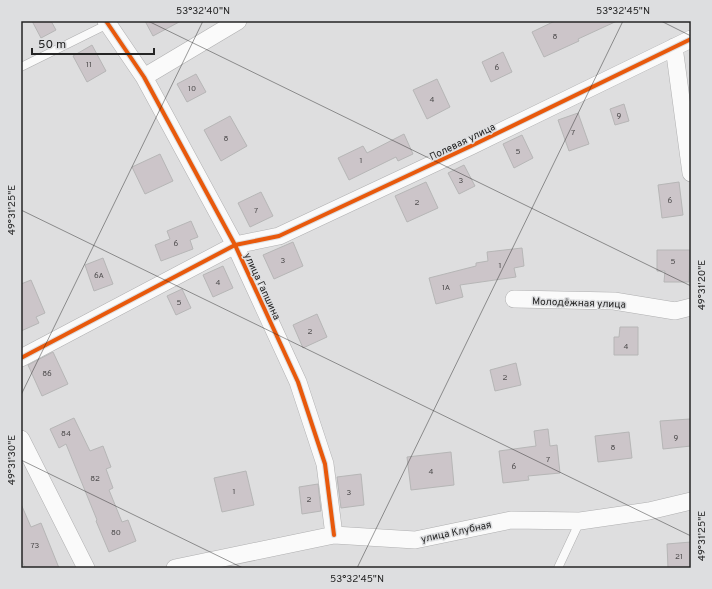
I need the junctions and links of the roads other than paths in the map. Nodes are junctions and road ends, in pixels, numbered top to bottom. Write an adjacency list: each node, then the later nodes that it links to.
1 (238, 21): 6 (street)
2 (107, 22): 5 (lane); 6 (street, улица Гапшина)
3 (691, 39): 4 (street, Полевая улица)
4 (674, 46): 7 (street); 8 (street, Полевая улица)
5 (21, 67)
6 (144, 77): 8 (street, улица Гапшина)
7 (691, 173)
8 (235, 246): 11 (street, Полевая улица); 15 (street, улица Гапшина)
9 (514, 299): 10 (street, Молодёжная улица)
10 (691, 307)
11 (21, 358)
12 (21, 439): 16 (street)
13 (691, 501): 14 (street, улица Клубная)
14 (580, 521): 15 (street, улица Клубная); 18 (lane)
15 (334, 535): 17 (street, улица Клубная)
16 (86, 568)
17 (175, 568)
18 (558, 568)

